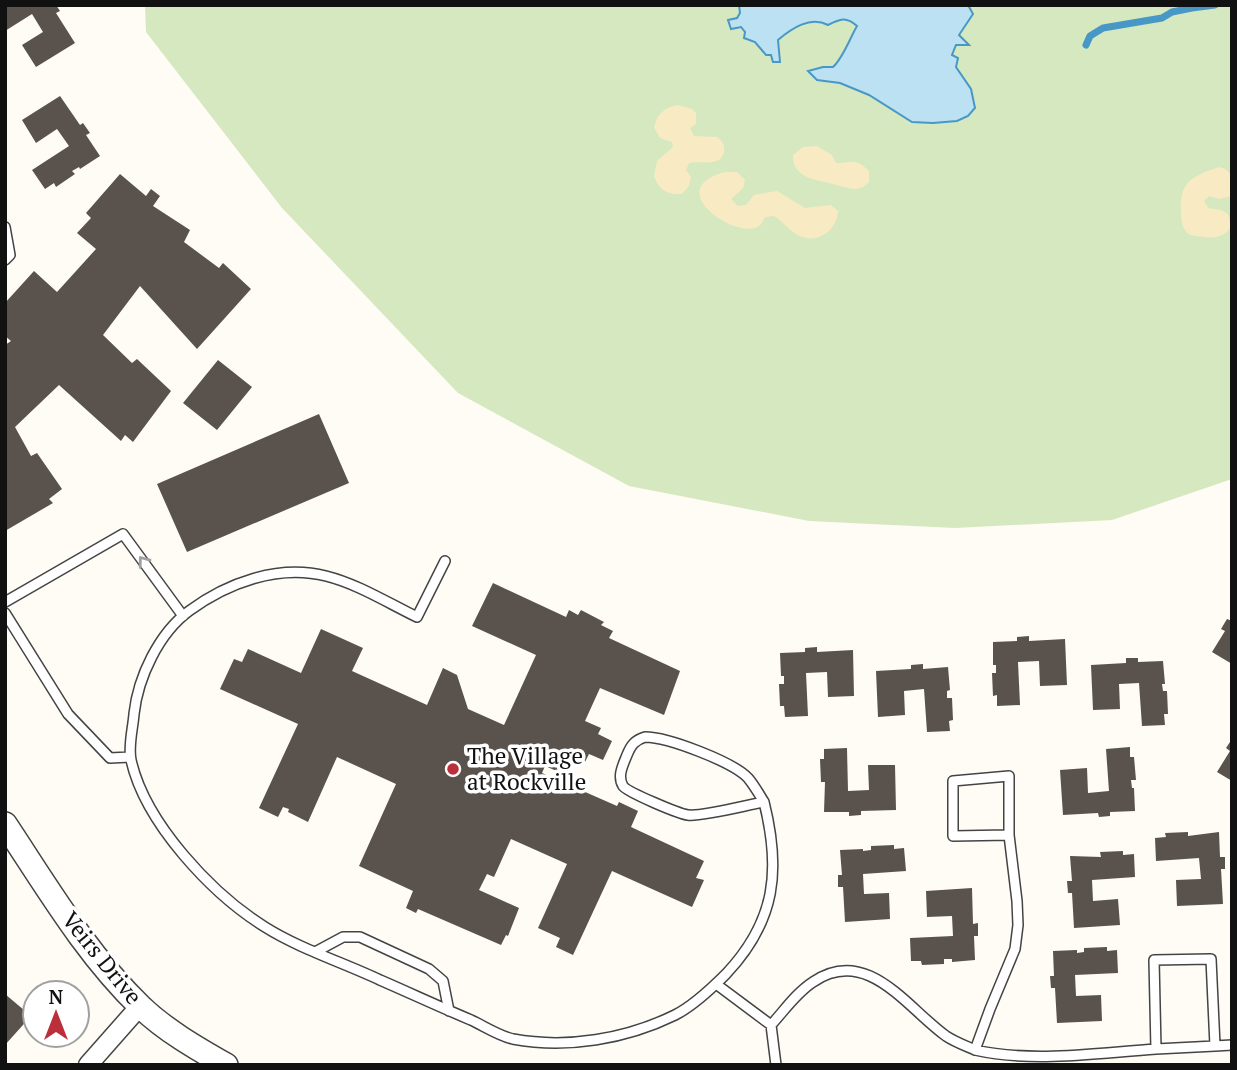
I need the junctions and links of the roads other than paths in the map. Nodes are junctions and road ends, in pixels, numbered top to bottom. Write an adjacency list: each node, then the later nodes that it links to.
1 (5, 227): 2 (lane)
2 (5, 260)
3 (445, 561): 6 (lane)
4 (5, 602): 6 (lane, one-way to 4)
5 (5, 613): 7 (lane)
6 (183, 616): 7 (lane)
7 (130, 757): 11 (lane)
8 (764, 802): 8 (lane); 12 (lane)
9 (5, 824): 13 (street, Veirs Drive)
10 (1009, 835): 10 (lane); 19 (lane)
11 (317, 951): 14 (lane); 14 (lane)
12 (716, 984): 14 (lane); 15 (lane)
13 (140, 1006): 20 (street); 21 (street, Veirs Drive)
14 (449, 1011)
15 (771, 1025): 19 (lane); 22 (lane)
16 (1232, 1045): 17 (lane)
17 (1215, 1046): 18 (lane); 18 (lane)
18 (1156, 1049): 19 (lane)
19 (975, 1050)
20 (88, 1065)
21 (226, 1065)
22 (776, 1065)

